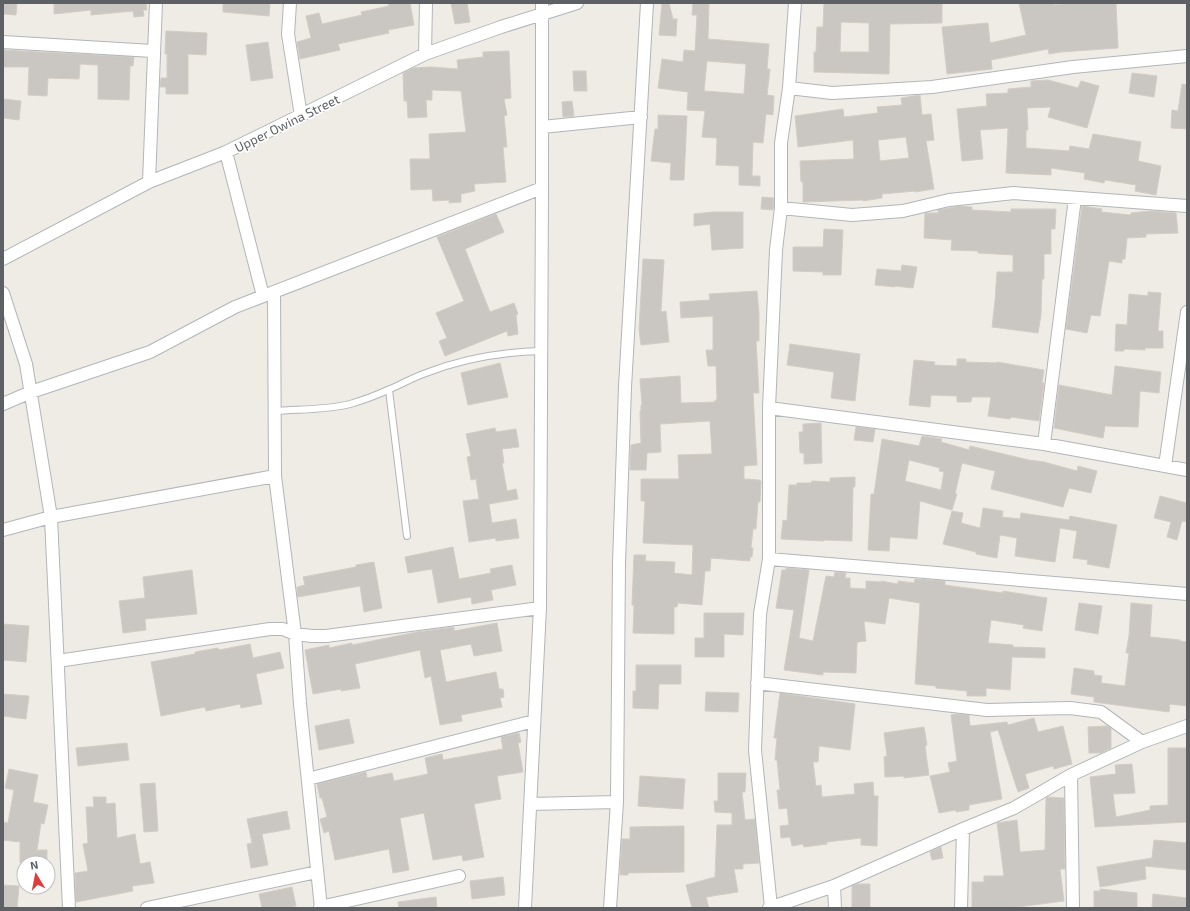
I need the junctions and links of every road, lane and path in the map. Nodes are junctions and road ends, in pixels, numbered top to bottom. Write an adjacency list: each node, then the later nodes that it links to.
1 (156, 3): 9 (street)
2 (290, 3): 13 (street)
3 (426, 3): 10 (street)
4 (577, 3): 7 (street, Upper Owina Street)
5 (647, 3): 14 (street)
6 (795, 3): 12 (street)
7 (542, 9): 10 (street, Upper Owina Street); 15 (street)
8 (3, 42): 9 (street)
9 (153, 51): 17 (street)
10 (425, 54): 13 (street, Upper Owina Street)
11 (1187, 56): 12 (street)
12 (789, 88): 21 (street)
13 (301, 116): 16 (street, Upper Owina Street)
14 (641, 117): 15 (street); 50 (street)
15 (542, 127): 18 (street)
16 (226, 152): 17 (street, Upper Owina Street); 24 (street)
17 (149, 182): 22 (street, Upper Owina Street)
18 (542, 188): 24 (street); 26 (street)
19 (1075, 198): 20 (street); 21 (street); 32 (street)
20 (1187, 206)
21 (781, 208): 30 (street)
22 (3, 259)
23 (3, 293): 28 (street)
24 (268, 294): 28 (street); 31 (street)
25 (1187, 312): 33 (street)
26 (542, 350): 27 (lane); 41 (street)
27 (389, 390): 31 (lane); 38 (lane)
28 (31, 392): 29 (street); 36 (street)
29 (3, 404)
30 (769, 408): 32 (street); 39 (street)
31 (275, 411): 35 (street)
32 (1044, 444): 33 (street)
33 (1165, 466): 34 (street)
34 (1187, 470)
35 (275, 476): 36 (street); 42 (street)
36 (51, 517): 37 (street); 43 (street)
37 (3, 530)
38 (407, 536)
39 (769, 559): 40 (street); 44 (street)
40 (1187, 594)
41 (540, 608): 42 (street); 45 (street)
42 (296, 634): 43 (street); 49 (street)
43 (58, 661): 57 (street)
44 (757, 683): 47 (street); 61 (street)
45 (534, 721): 49 (street); 51 (street)
46 (1187, 726): 47 (street)
47 (1142, 742): 48 (street)
48 (1071, 775): 52 (street); 64 (street)
49 (308, 779): 53 (street)
50 (617, 802): 51 (street); 60 (street)
51 (530, 804): 59 (street)
52 (963, 829): 55 (street); 63 (street)
53 (317, 872): 56 (street); 58 (street)
54 (459, 876): 56 (street)
55 (834, 886): 61 (street); 62 (street)
56 (321, 907)
57 (70, 908)
58 (147, 908)
59 (525, 908)
60 (610, 908)
61 (770, 908)
62 (835, 908)
63 (961, 908)
64 (1073, 908)

